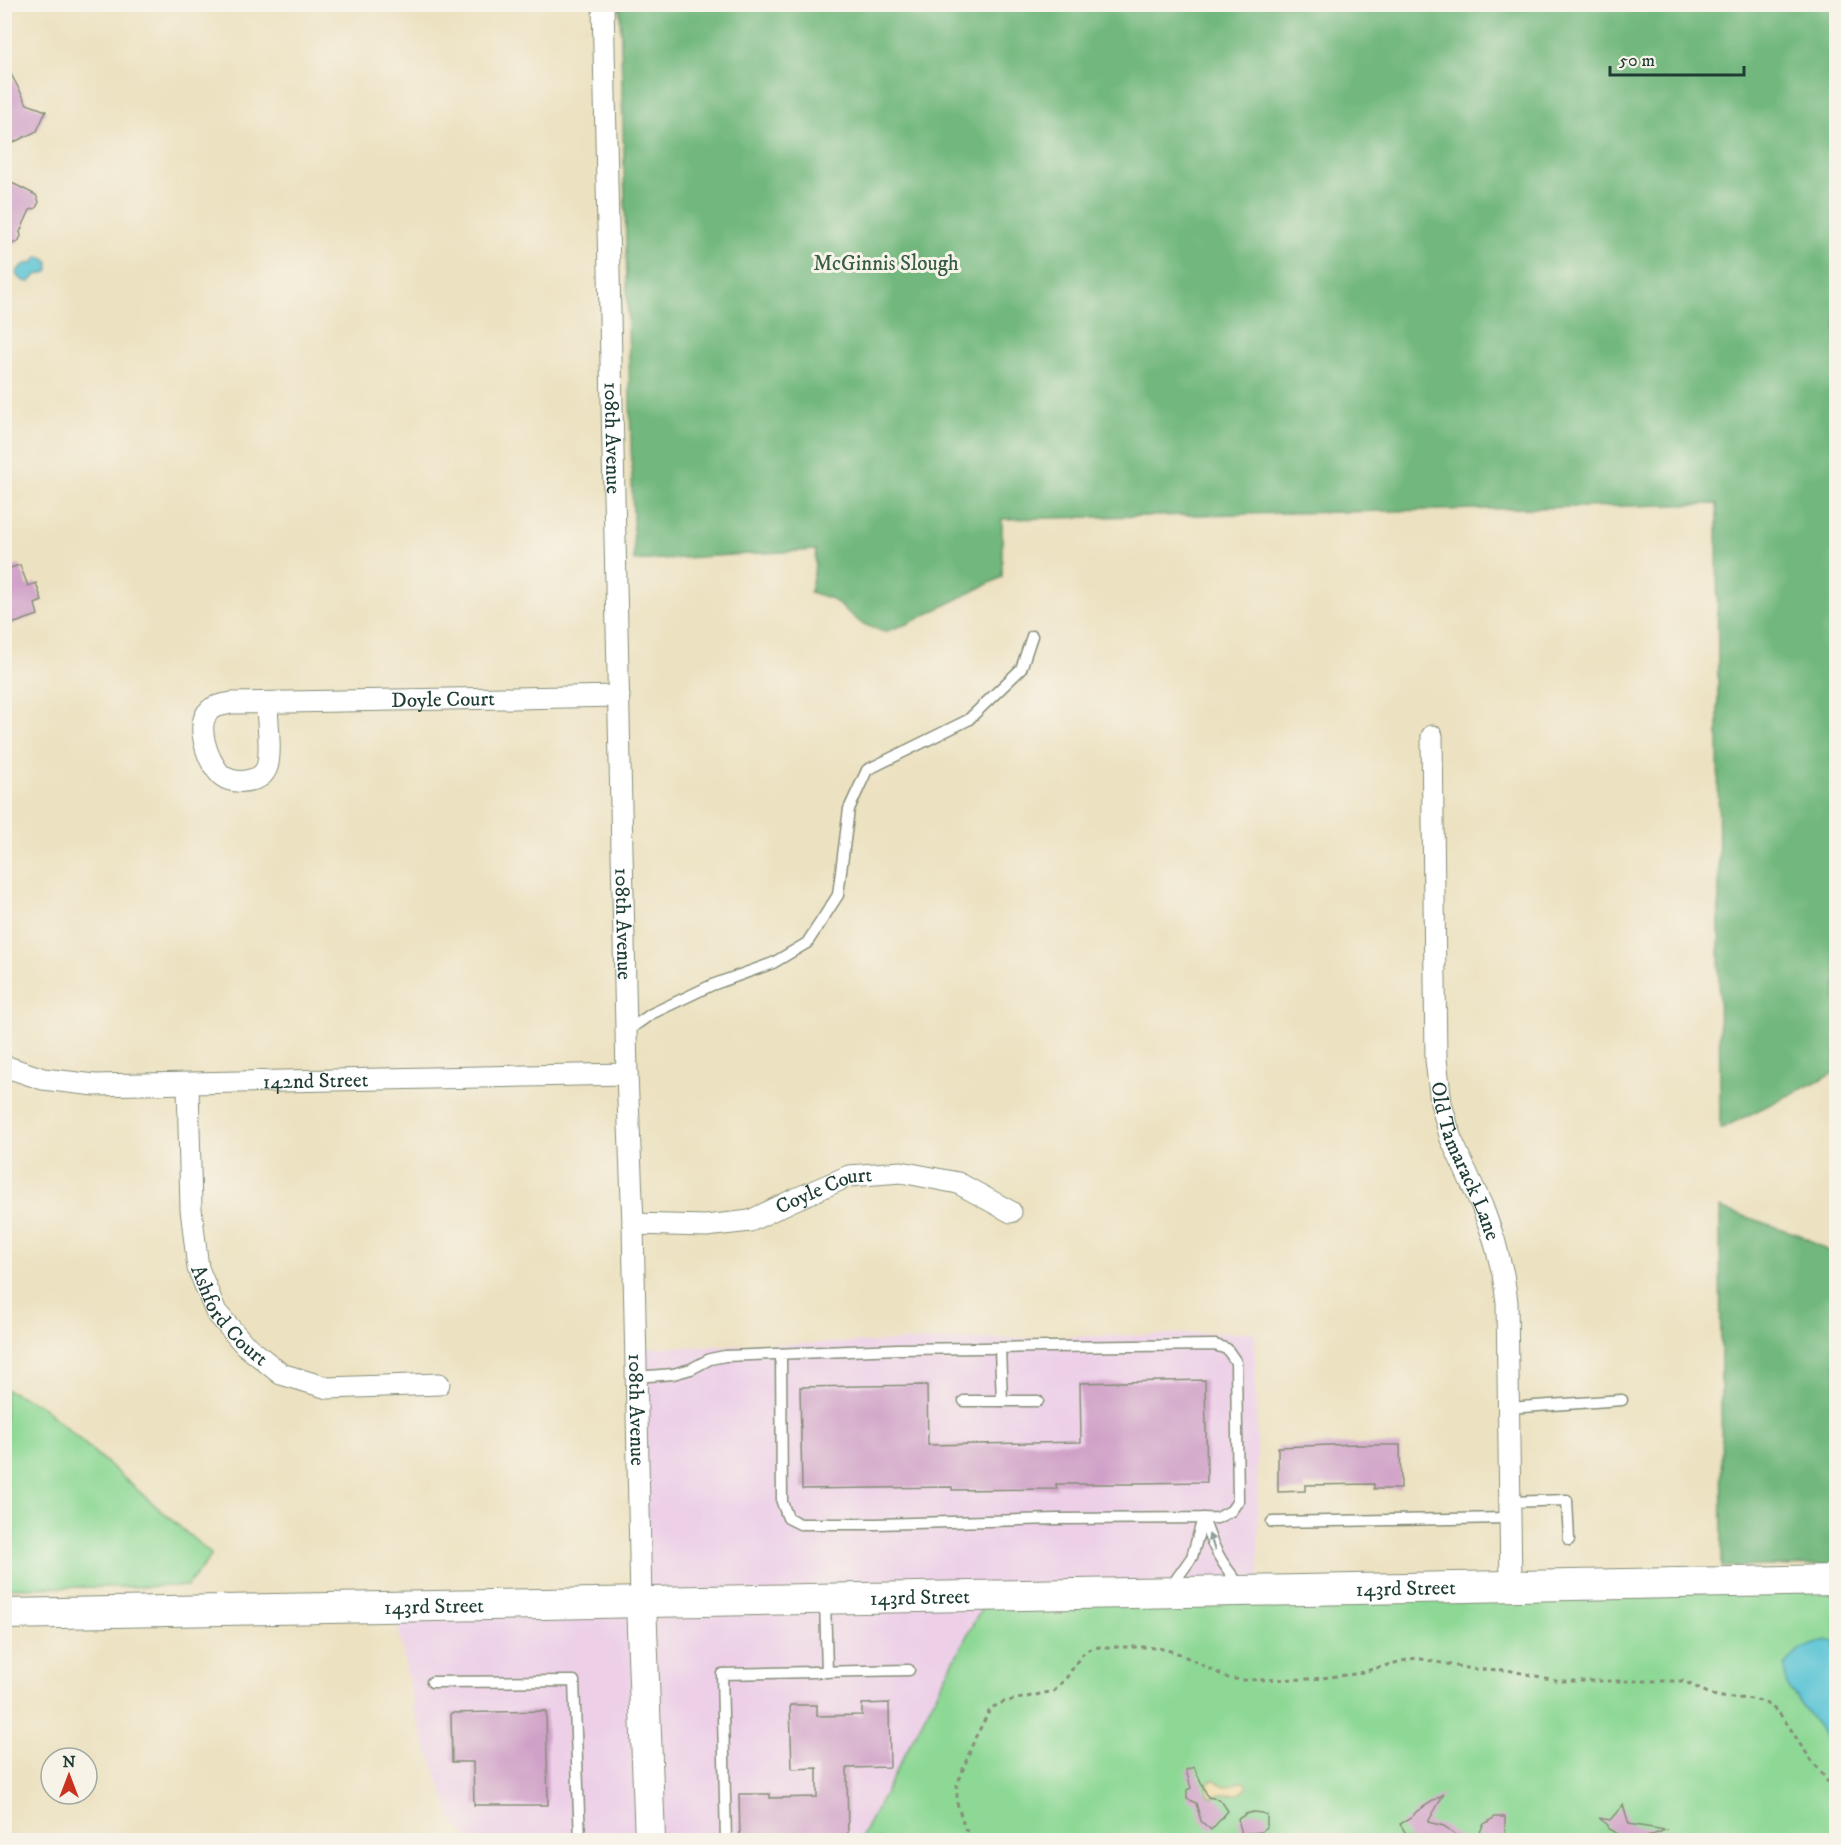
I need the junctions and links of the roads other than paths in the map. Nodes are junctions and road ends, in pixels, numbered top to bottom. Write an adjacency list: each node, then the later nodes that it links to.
1 (603, 4): 3 (street, 108th Avenue)
2 (1032, 636): 6 (lane)
3 (619, 696): 4 (street, Doyle Court); 6 (street, 108th Avenue)
4 (267, 703)
5 (1432, 736): 20 (street, Old Tamarack Lane)
6 (626, 1032): 8 (street, 108th Avenue)
7 (4, 1066): 9 (street, 142nd Street)
8 (627, 1074): 9 (street, 142nd Street); 11 (street, 108th Avenue)
9 (188, 1084): 15 (street, Ashford Court)
10 (1011, 1212): 11 (street, Coyle Court)
11 (633, 1224): 14 (street, 108th Avenue)
12 (1000, 1348): 13 (lane); 18 (lane); 22 (lane)
13 (781, 1354): 14 (lane); 22 (lane)
14 (636, 1377): 30 (street, 108th Avenue)
15 (439, 1384)
16 (1622, 1400): 20 (lane)
17 (964, 1401): 18 (lane)
18 (1002, 1401): 19 (lane)
19 (1038, 1401)
20 (1509, 1408): 21 (street, Old Tamarack Lane)
21 (1510, 1510): 23 (lane); 24 (lane); 26 (street, Old Tamarack Lane)
22 (1203, 1518): 27 (lane, one-way to 22); 28 (lane)
23 (1272, 1522)
24 (1569, 1540)
25 (1836, 1580): 26 (main road, 143rd Street)
26 (1511, 1585): 27 (main road, 143rd Street)
27 (1244, 1590): 28 (main road, 143rd Street)
28 (1168, 1592): 29 (main road, 143rd Street)
29 (825, 1599): 30 (main road, 143rd Street); 33 (lane)
30 (641, 1602): 31 (main road, 143rd Street); 36 (main road, 108th Avenue)
31 (4, 1614)
32 (909, 1670): 33 (lane)
33 (828, 1672): 37 (lane)
34 (432, 1682): 35 (lane)
35 (580, 1840)
36 (650, 1840)
37 (726, 1840)

